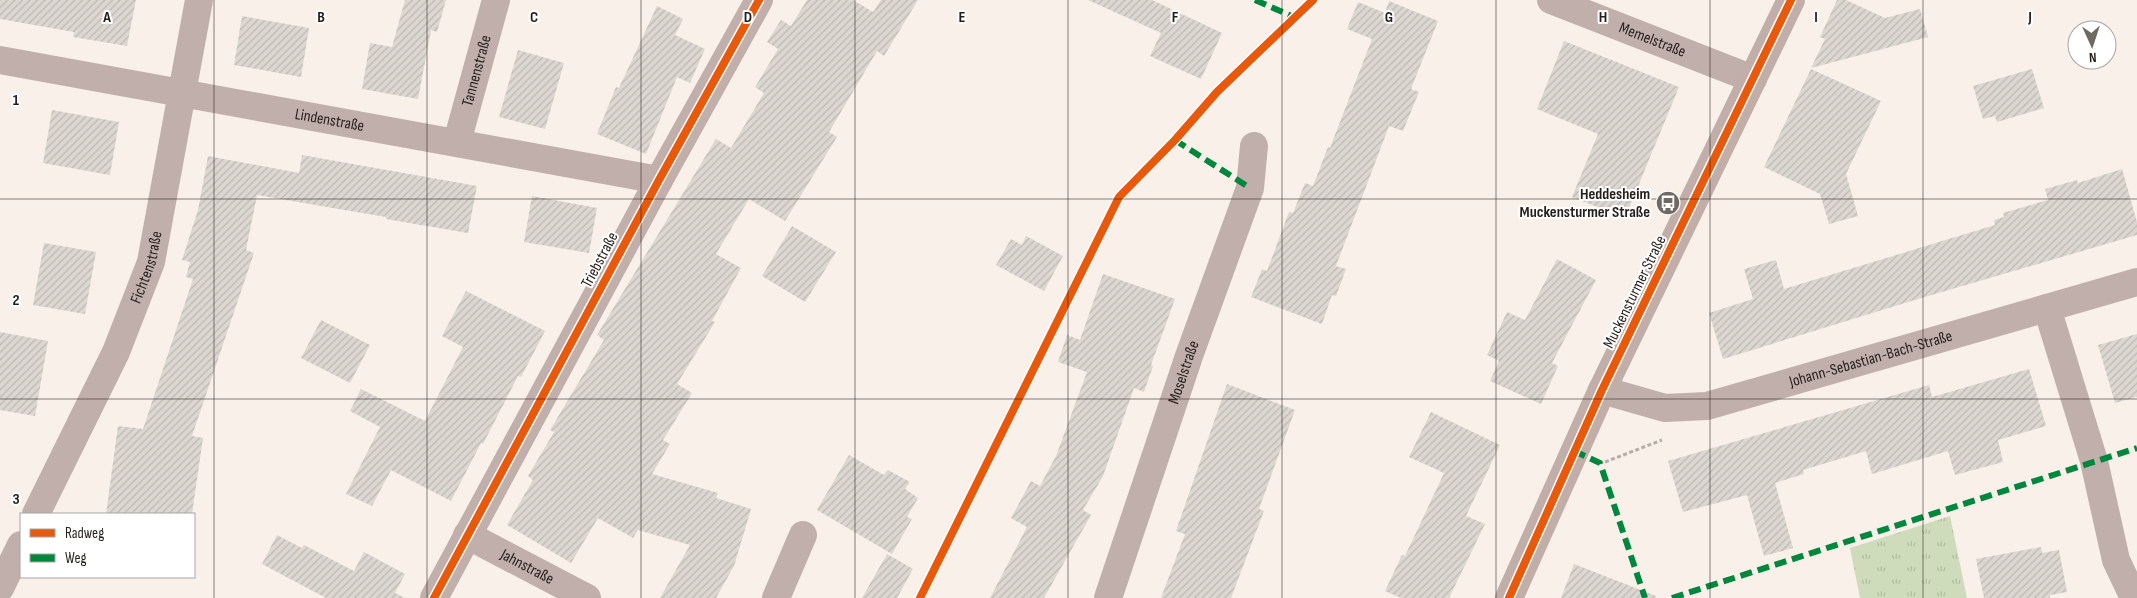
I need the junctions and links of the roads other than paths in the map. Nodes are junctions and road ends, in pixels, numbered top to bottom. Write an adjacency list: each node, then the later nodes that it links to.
1 (199, 0): 8 (street, Fichtenstraße)
2 (496, 0): 9 (street, Tannenstraße)
3 (759, 0): 11 (street, Triebstraße)
4 (1551, 0): 7 (street, Memelstraße)
5 (1791, 0): 7 (main road, Muckensturmer Straße)
6 (0, 60): 8 (street, Lindenstraße)
7 (1753, 79): 14 (main road, Muckensturmer Straße)
8 (182, 93): 9 (street, Lindenstraße); 15 (street, Fichtenstraße)
9 (457, 142): 11 (street, Lindenstraße)
10 (1254, 146): 24 (street, Moselstraße)
11 (659, 180): 16 (street, Triebstraße)
12 (2137, 282): 13 (street, Johann-Sebastian-Bach-Straße)
13 (2047, 308): 14 (street, Johann-Sebastian-Bach-Straße); 20 (street)
14 (1602, 390): 25 (main road, Muckensturmer Straße)
15 (36, 513)
16 (467, 535): 21 (street, Triebstraße); 22 (street, Jahnstraße)
17 (803, 535): 23 (street)
18 (20, 547): 19 (street)
19 (0, 588)
20 (2136, 597)
21 (434, 598)
22 (587, 598)
23 (776, 598)
24 (1108, 598)
25 (1509, 598)

